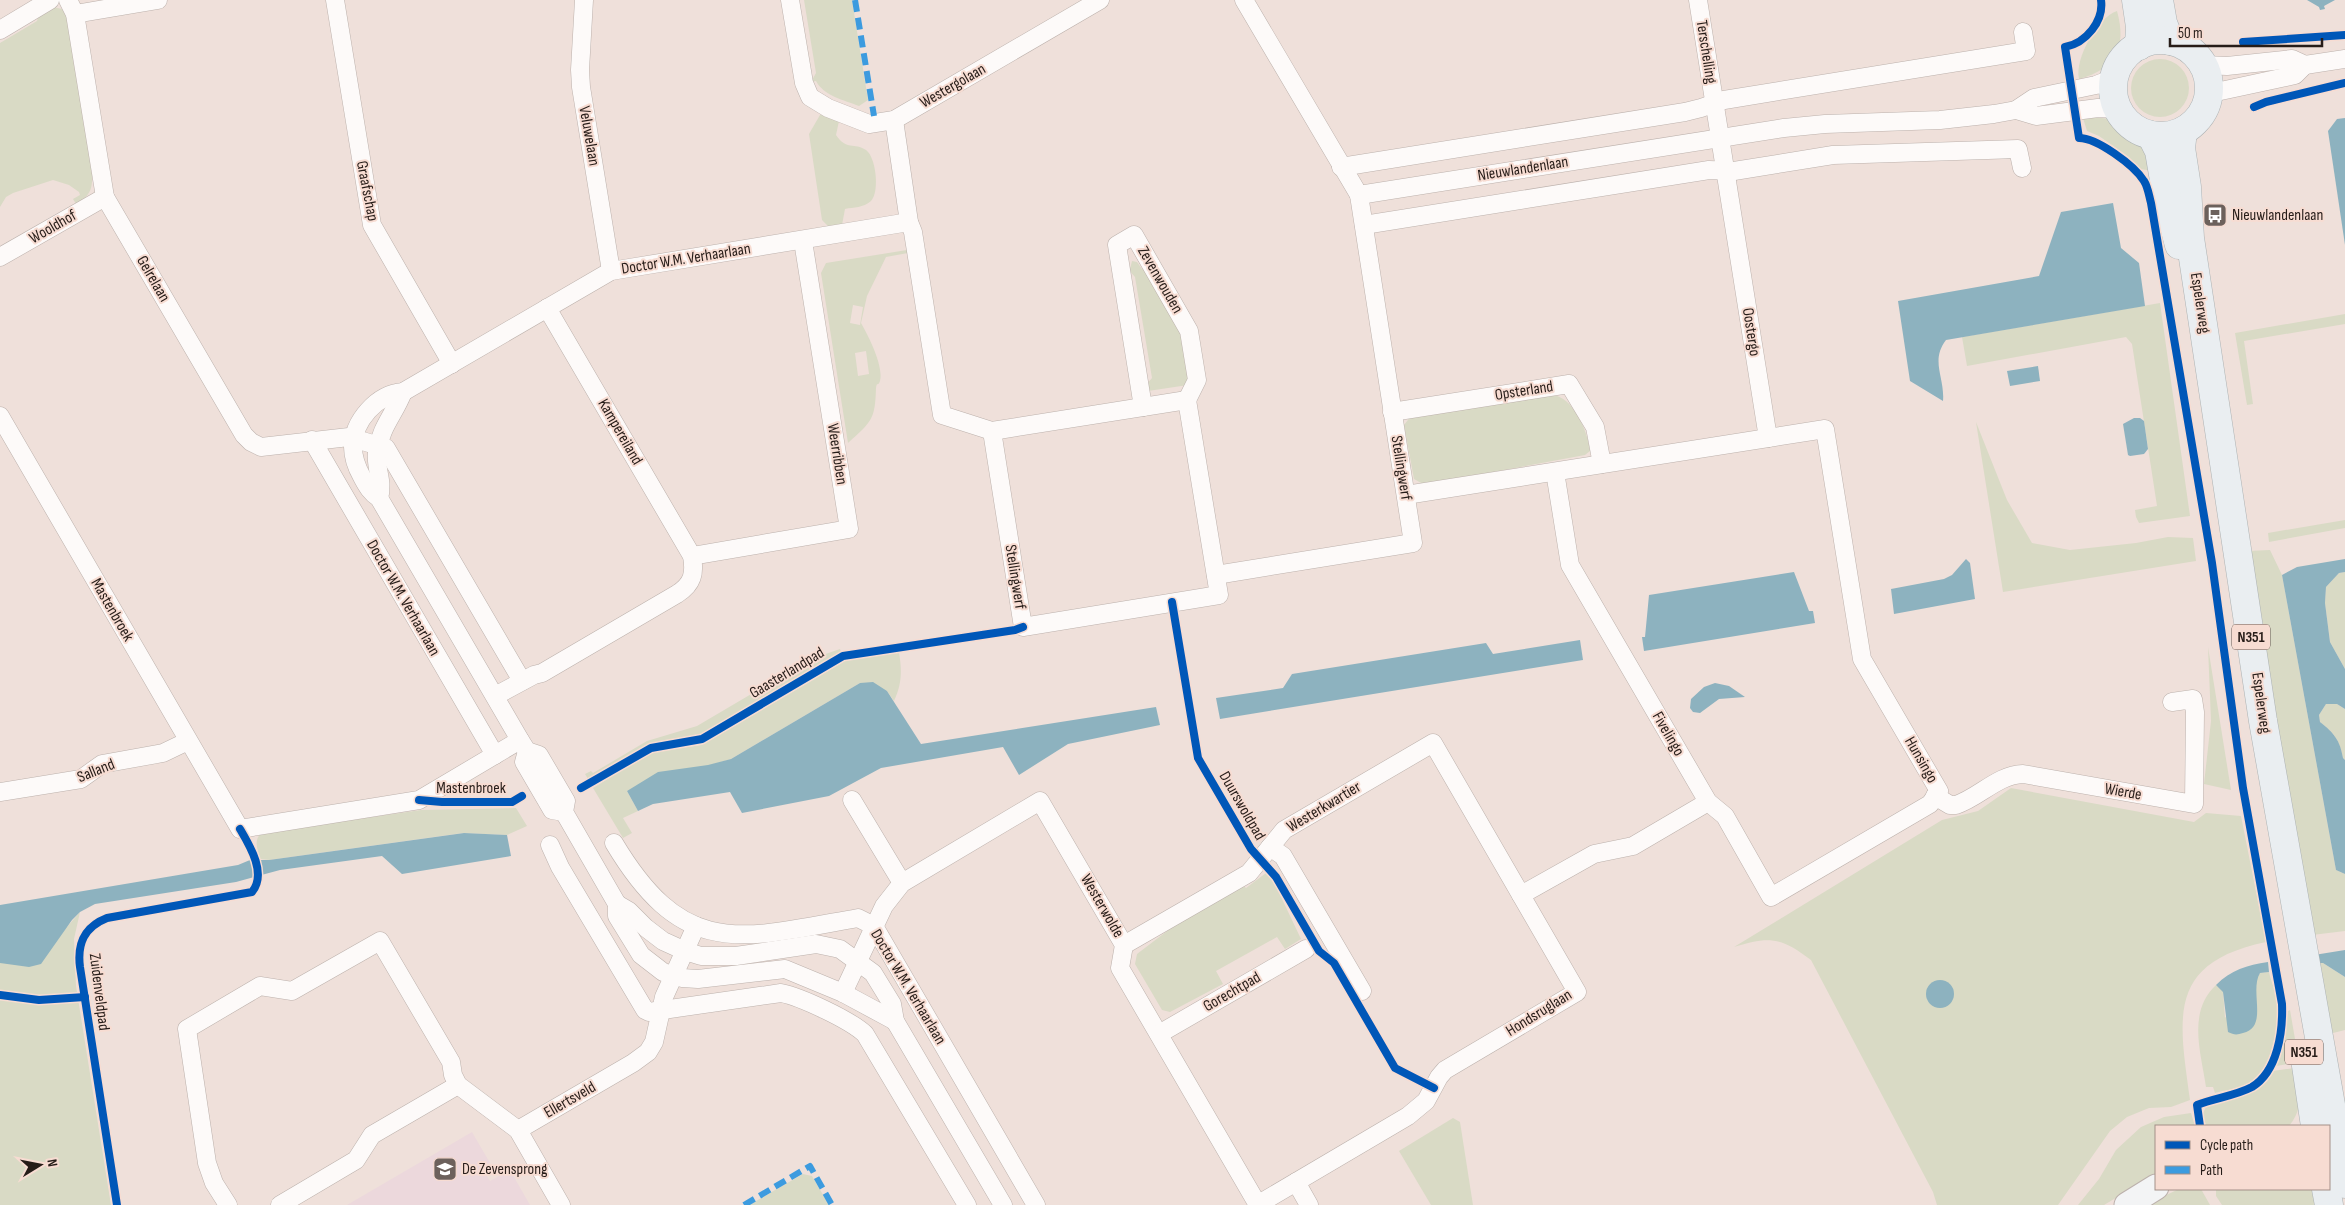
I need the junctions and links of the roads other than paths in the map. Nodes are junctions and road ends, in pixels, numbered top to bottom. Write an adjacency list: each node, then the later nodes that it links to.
1 (50, 0): 12 (street)
2 (158, 0): 11 (street)
3 (335, 0): 39 (street, Graafschap)
4 (584, 0): 37 (street, Veluwelaan)
5 (790, 0): 24 (street)
6 (1100, 0): 24 (street, Westergolaan)
7 (1244, 0): 28 (street)
8 (1698, 0): 21 (street, Terschelling)
9 (2136, 0): 15 (main road)
10 (2159, 0): 14 (main road)
11 (72, 7): 32 (street, Gelrelaan)
12 (0, 30)
13 (2023, 32): 21 (street, Nieuwlandenlaan)
14 (2170, 41): 15 (main road); 18 (main road)
15 (2139, 46): 19 (main road)
16 (2345, 59): 17 (street)
17 (2305, 65): 18 (street); 20 (street)
18 (2203, 66): 20 (main road)
19 (2114, 78): 22 (street, Nieuwlandenlaan); 23 (main road)
20 (2208, 97): 25 (main road)
21 (1714, 104): 27 (street); 28 (street, Nieuwlandenlaan)
22 (2016, 110): 23 (street, Nieuwlandenlaan); 27 (street, Nieuwlandenlaan)
23 (2118, 110): 26 (main road)
24 (894, 120): 33 (street)
25 (2182, 131): 26 (main road); 75 (main road, Espelerweg / N351)
26 (2151, 135): 75 (main road, Espelerweg / N351)
27 (1719, 138): 30 (street); 31 (street, Nieuwlandenlaan)
28 (1341, 167): 31 (street)
29 (2022, 168): 30 (street, Nieuwlandenlaan)
30 (1724, 170): 34 (street, Nieuwlandenlaan); 47 (street, Oostergo)
31 (1359, 195): 34 (street, Stellingwerf)
32 (106, 197): 36 (street, Wooldhof); 48 (street, Gelrelaan)
33 (909, 222): 35 (street, Doctor W.M. Verhaarlaan); 45 (street)
34 (1364, 224): 43 (street, Stellingwerf)
35 (803, 241): 37 (street, Doctor W.M. Verhaarlaan); 54 (street, Weerribben)
36 (0, 257)
37 (611, 271): 38 (street, Doctor W.M. Verhaarlaan)
38 (547, 308): 39 (street, Doctor W.M. Verhaarlaan); 54 (street, Kampereiland)
39 (452, 364): 40 (street, Doctor W.M. Verhaarlaan)
40 (403, 392): 46 (street, Doctor W.M. Verhaarlaan); 49 (street, Doctor W.M. Verhaarlaan)
41 (1188, 400): 42 (street); 42 (street, Zevenwouden); 55 (street, Stellingwerf)
42 (1143, 407): 45 (street)
43 (1392, 412): 50 (street, Opsterland); 52 (street, Stellingwerf)
44 (0, 416): 59 (street, Mastenbroek)
45 (992, 431): 55 (street, Stellingwerf)
46 (354, 438): 48 (street, Gelrelaan); 49 (street); 53 (street, Doctor W.M. Verhaarlaan)
47 (1768, 438): 50 (street); 64 (street, Hunsingo)
48 (312, 440): 62 (street, Doctor W.M. Verhaarlaan)
49 (378, 445): 53 (street, Doctor W.M. Verhaarlaan); 56 (street)
50 (1602, 464): 51 (street)
51 (1555, 472): 52 (street); 66 (street, Fivelingo)
52 (1406, 495): 55 (street, Stellingwerf)
53 (379, 498): 57 (street, Doctor W.M. Verhaarlaan)
54 (692, 556): 56 (street)
55 (1216, 575)
56 (522, 681): 57 (street)
57 (496, 696): 61 (street, Doctor W.M. Verhaarlaan)
58 (2172, 702): 64 (street, Wierde)
59 (188, 741): 62 (street, Mastenbroek); 63 (street, Salland)
60 (1433, 743): 68 (street, Westerkwartier); 71 (street, Hondsruglaan)
61 (524, 746): 62 (street, Mastenbroek); 72 (street, Doctor W.M. Verhaarlaan)
62 (495, 755)
63 (0, 792)
64 (1935, 796): 66 (street, Hunsingo)
65 (852, 800): 70 (street)
66 (1708, 802): 71 (street)
67 (614, 843): 73 (street, Doctor W.M. Verhaarlaan)
68 (1270, 846): 76 (street, Westerkwartier); 82 (street, Duurswoldpad)
69 (550, 853): 84 (street)
70 (902, 883): 74 (street, Westerwolde); 76 (street, Westerwolde)
71 (1521, 895): 92 (street, Hondsruglaan)
72 (617, 904): 78 (street, Doctor W.M. Verhaarlaan); 80 (street, Doctor W.M. Verhaarlaan)
73 (696, 926): 74 (street, Doctor W.M. Verhaarlaan); 78 (street)
74 (874, 926): 79 (street, Westerwolde); 101 (street, Doctor W.M. Verhaarlaan)
75 (2294, 938): 81 (main road, Espelerweg / N351)
76 (1124, 945): 86 (street, Westerwolde)
77 (1306, 949): 86 (street, Gorechtpad)
78 (685, 952): 79 (street, Doctor W.M. Verhaarlaan); 80 (street)
79 (858, 960): 83 (street, Westerwolde); 85 (street, Doctor W.M. Verhaarlaan)
80 (674, 976): 83 (street, Doctor W.M. Verhaarlaan); 84 (street)
81 (2301, 976): 88 (main road, Espelerweg / N351); 89 (main road, Espelerweg / N351)
82 (1362, 991)
83 (843, 993): 85 (street, Doctor W.M. Verhaarlaan)
84 (661, 1010): 90 (street, Ellertsveld); 99 (street)
85 (896, 1021): 100 (street, Doctor W.M. Verhaarlaan)
86 (1159, 1034): 102 (street, Westerwolde)
87 (458, 1085): 90 (street); 96 (street); 97 (street)
88 (2315, 1125)
89 (2328, 1125)
90 (518, 1130): 98 (street)
91 (2332, 1147): 93 (main road, Espelerweg / N351)
92 (1296, 1182): 102 (street, Hondsruglaan); 103 (street)
93 (2345, 1184)
94 (2155, 1188): 104 (main road)
95 (2326, 1190): 105 (main road)
96 (228, 1205)
97 (280, 1205)
98 (561, 1205)
99 (967, 1205)
100 (1003, 1205)
101 (1036, 1205)
102 (1257, 1205)
103 (1310, 1205)
104 (2127, 1205)
105 (2329, 1205)

